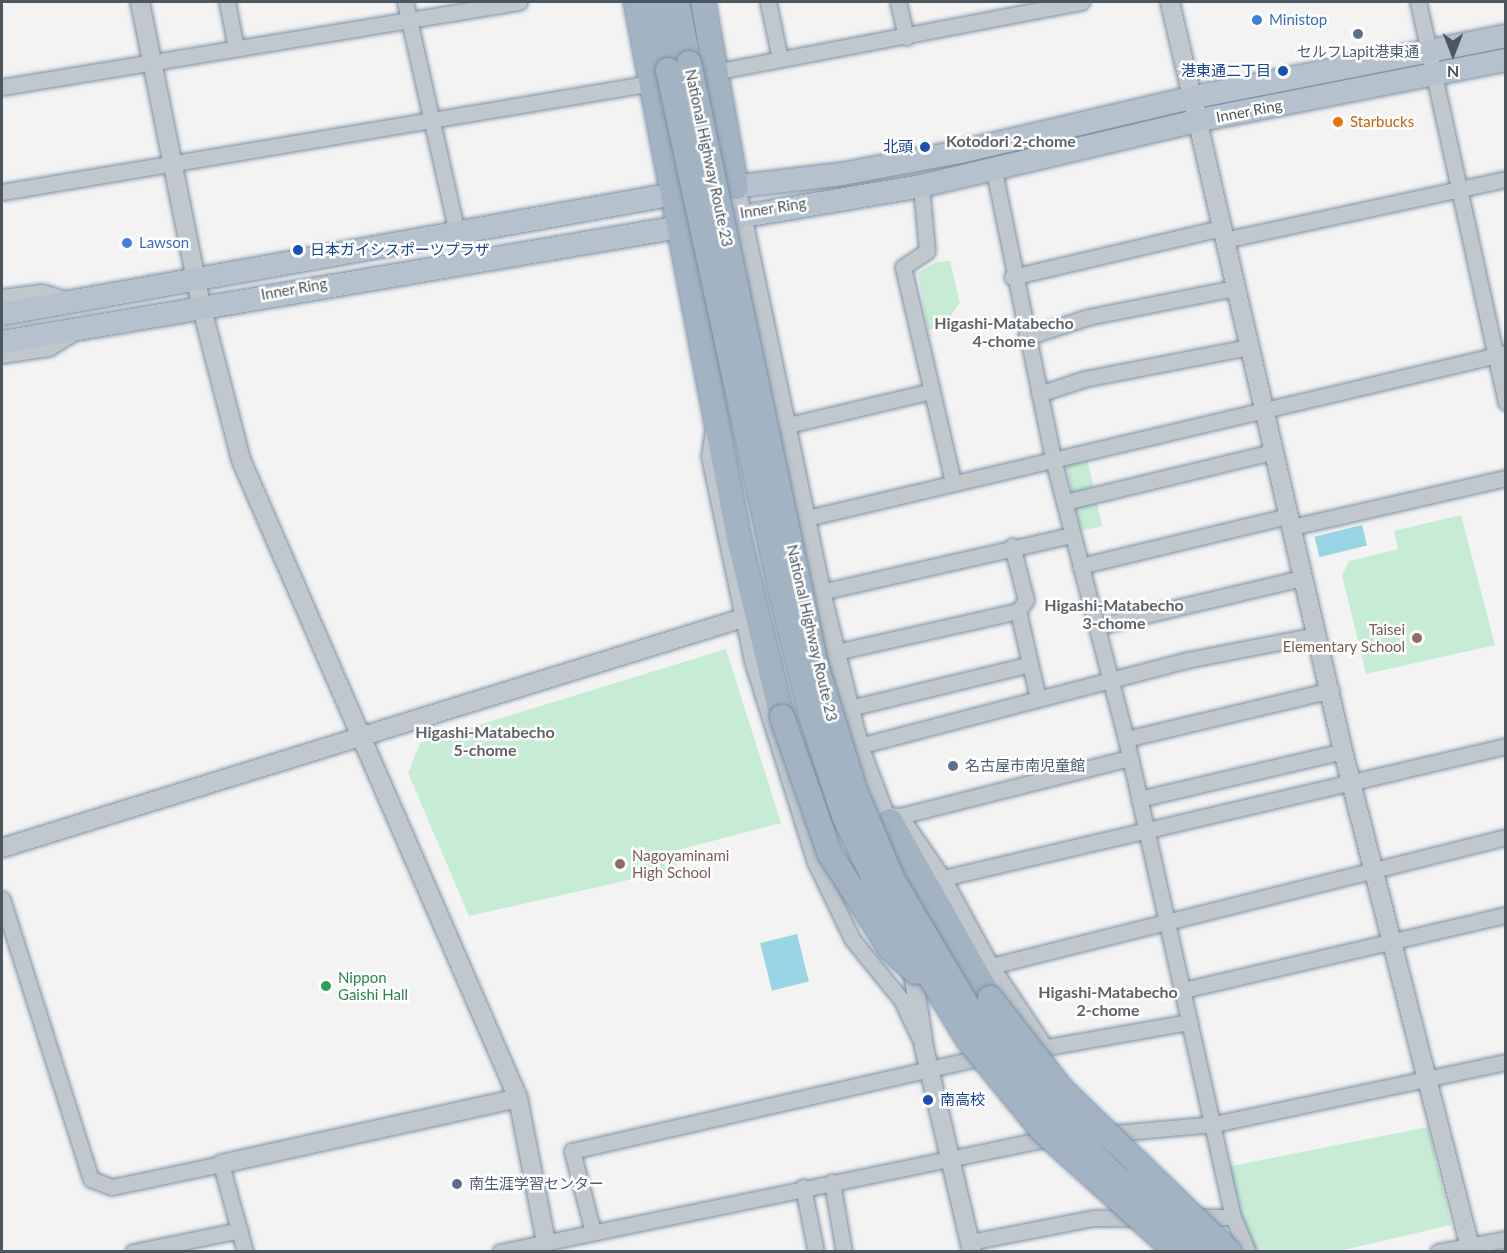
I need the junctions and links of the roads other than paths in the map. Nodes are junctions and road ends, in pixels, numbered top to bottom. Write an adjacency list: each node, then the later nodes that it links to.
1 (140, 2): 21 (street)
2 (227, 2): 17 (street)
3 (405, 2): 14 (street)
4 (519, 2): 14 (street)
5 (636, 2): 24 (highway)
6 (653, 2): 101 (highway, National Highway Route 23, bridge)
7 (677, 2): 128 (highway, National Highway Route 23, bridge)
8 (703, 2): 22 (highway)
9 (768, 2): 19 (street)
10 (898, 2): 16 (street)
11 (1082, 2): 16 (street)
12 (1170, 2): 26 (street)
13 (1418, 2): 18 (street)
14 (408, 22): 17 (street); 28 (street)
15 (1506, 36): 18 (main road, Inner Ring)
16 (906, 37): 19 (street)
17 (236, 48): 21 (street)
18 (1427, 52): 23 (street); 26 (main road, Inner Ring)
19 (780, 59): 22 (street)
20 (1506, 60): 23 (main road, Inner Ring)
21 (152, 61): 25 (street); 29 (street)
22 (719, 71): 33 (highway)
23 (1431, 76): 27 (main road, Inner Ring); 34 (street)
24 (652, 83): 28 (street); 36 (highway)
25 (2, 87)
26 (1195, 97): 27 (street); 33 (main road, Inner Ring)
27 (1200, 120): 30 (main road, Inner Ring); 40 (street)
28 (430, 123): 29 (street); 39 (street)
29 (173, 161): 35 (street); 42 (street)
30 (994, 171): 32 (main road, Inner Ring); 41 (street)
31 (1506, 179): 34 (street)
32 (921, 186): 37 (main road, Inner Ring); 54 (street)
33 (736, 187): 36 (main road, Inner Ring); 37 (street)
34 (1457, 189): 40 (street); 52 (street)
35 (2, 192)
36 (674, 194): 38 (highway); 39 (main road, Inner Ring)
37 (739, 213): 38 (main road, Inner Ring); 59 (street)
38 (678, 223): 46 (main road, Inner Ring); 57 (highway)
39 (457, 233): 42 (main road, Inner Ring)
40 (1223, 234): 41 (street); 43 (street)
41 (1012, 277): 49 (street)
42 (197, 279): 45 (main road, Inner Ring); 46 (street)
43 (1235, 288): 49 (street); 51 (street)
44 (2, 297): 45 (street)
45 (75, 302): 47 (main road, Inner Ring)
46 (201, 305): 48 (main road, Inner Ring); 82 (street)
47 (2, 314)
48 (80, 328): 50 (main road, Inner Ring); 53 (street)
49 (1026, 337): 55 (street)
50 (2, 342)
51 (1248, 346): 55 (street); 58 (street)
52 (1500, 354): 56 (street); 58 (street)
53 (2, 355)
54 (932, 391): 59 (street); 63 (street)
55 (1039, 394): 61 (street)
56 (1506, 402)
57 (716, 406): 73 (street); 101 (highway, bridge)
58 (1264, 411): 60 (street); 61 (street)
59 (784, 426): 65 (street)
60 (1272, 453): 64 (street); 66 (street)
61 (1053, 459): 63 (street); 64 (street)
62 (1506, 478): 66 (street)
63 (953, 482): 65 (street)
64 (1065, 502): 67 (street)
65 (807, 518): 71 (street)
66 (1290, 522): 69 (street); 70 (street)
67 (1071, 535): 68 (street); 69 (street)
68 (1012, 546): 71 (street); 72 (street)
69 (1080, 566): 74 (street)
70 (1302, 578): 74 (street); 75 (street)
71 (821, 592): 76 (street)
72 (1018, 611): 76 (street); 77 (street)
73 (743, 618): 82 (street); 104 (street)
74 (1099, 626): 78 (street)
75 (1316, 635): 78 (street); 79 (street)
76 (836, 652): 81 (street)
77 (1030, 664): 80 (street); 81 (street)
78 (1110, 679): 80 (street); 83 (street)
79 (1330, 690): 83 (street); 86 (street)
80 (1038, 698): 84 (street)
81 (849, 708): 84 (street)
82 (361, 735): 93 (street); 109 (street)
83 (1126, 739): 87 (street)
84 (859, 746): 90 (street)
85 (1506, 747): 88 (street)
86 (1343, 751): 88 (street); 89 (street)
87 (1130, 758): 89 (street); 90 (street)
88 (1351, 782): 91 (street); 94 (street)
89 (1139, 799): 91 (street)
90 (893, 817): 95 (street); 104 (street); 129 (highway, bridge)
91 (1146, 830): 95 (street); 98 (street)
92 (1506, 837): 94 (street)
93 (2, 848)
94 (1376, 867): 98 (street); 99 (street)
95 (943, 878): 100 (street)
96 (2, 899): 112 (street)
97 (1506, 915): 99 (street)
98 (1166, 920): 100 (street); 102 (street)
99 (1395, 941): 102 (street); 108 (street)
100 (991, 966): 105 (street)
101 (934, 988): 127 (highway, National Highway Route 23, bridge)
102 (1183, 990): 103 (street)
103 (1189, 1022): 105 (street); 110 (street)
104 (924, 1047): 107 (street)
105 (1045, 1047): 107 (street)
106 (1506, 1062): 108 (street)
107 (929, 1066): 111 (street); 117 (street)
108 (1427, 1079): 110 (street); 120 (street)
109 (518, 1098): 112 (street); 119 (street)
110 (1214, 1124): 111 (street); 115 (street)
111 (952, 1156): 113 (street); 121 (street)
112 (221, 1164): 116 (street)
113 (832, 1182): 114 (street); 126 (street)
114 (803, 1187): 117 (street); 125 (street)
115 (1233, 1216): 121 (street); 130 (street)
116 (240, 1230): 122 (street); 123 (street)
117 (593, 1232): 119 (street)
118 (1506, 1239): 120 (street)
119 (546, 1242): 124 (street)
120 (1470, 1247): 131 (street)
121 (970, 1249)
122 (133, 1251)
123 (245, 1251)
124 (500, 1251)
125 (816, 1251)
126 (844, 1251)
127 (1177, 1251)
128 (1210, 1251)
129 (1229, 1251)
130 (1248, 1251)
131 (1438, 1251)

